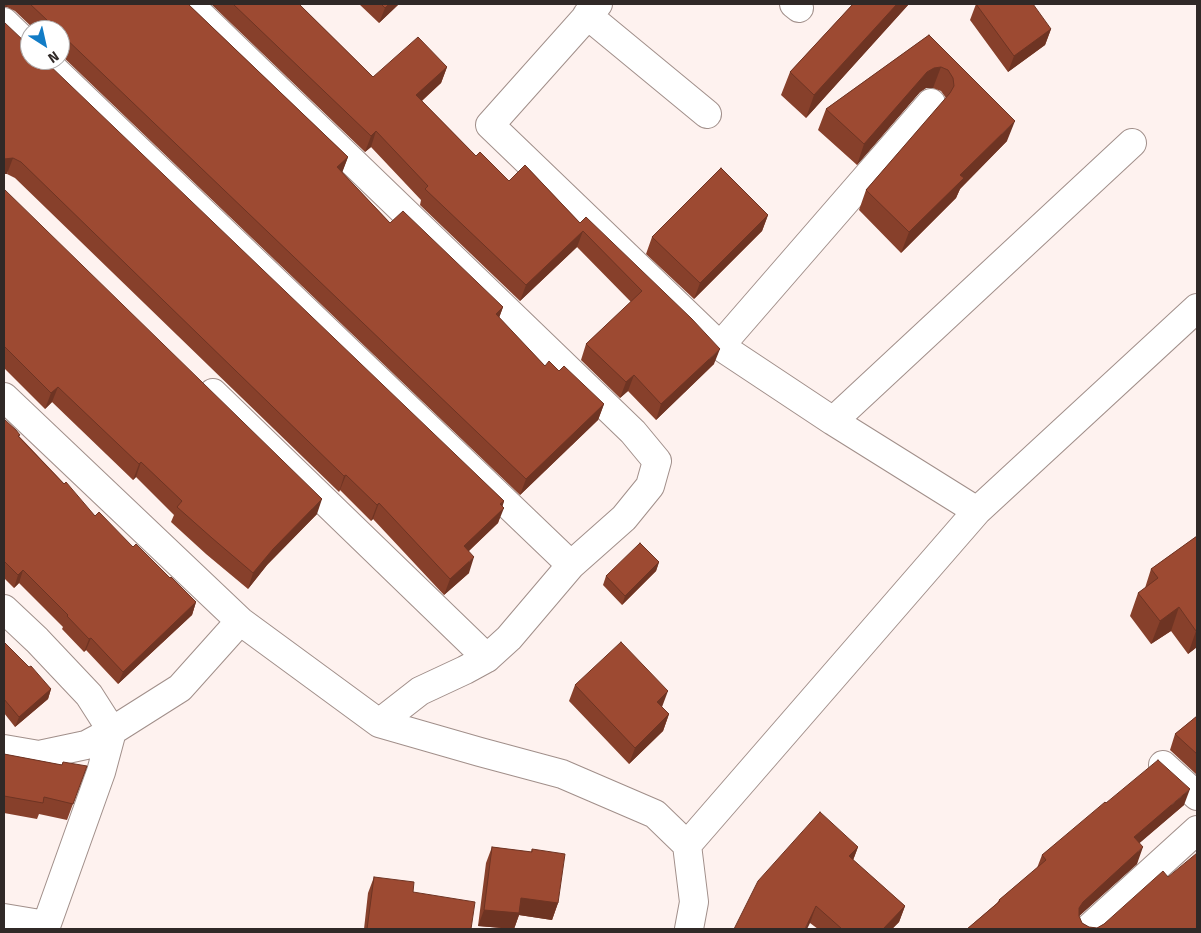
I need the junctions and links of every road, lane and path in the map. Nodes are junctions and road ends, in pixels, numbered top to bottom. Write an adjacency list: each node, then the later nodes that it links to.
1 (189, 4): 15 (street)
2 (592, 10): 7 (street); 10 (street)
3 (4, 22): 4 (street)
4 (20, 37)
5 (54, 70): 15 (street)
6 (931, 103): 10 (street)
7 (707, 114)
8 (1132, 143): 13 (street)
9 (1197, 308): 14 (street)
10 (720, 346): 13 (street)
11 (196, 376): 18 (street)
12 (4, 398): 17 (street)
13 (833, 421): 14 (street)
14 (977, 511): 25 (street)
15 (571, 565): 18 (street)
16 (4, 609): 20 (street)
17 (240, 621): 19 (street); 20 (street)
18 (487, 658): 19 (street)
19 (378, 723): 25 (street)
20 (112, 730): 21 (street); 27 (street)
21 (4, 749)
22 (1158, 761): 23 (street)
23 (1197, 796)
24 (1197, 830): 29 (street)
25 (687, 846): 28 (street)
26 (4, 918): 27 (street)
27 (46, 927)
28 (688, 929)
29 (1088, 929)

